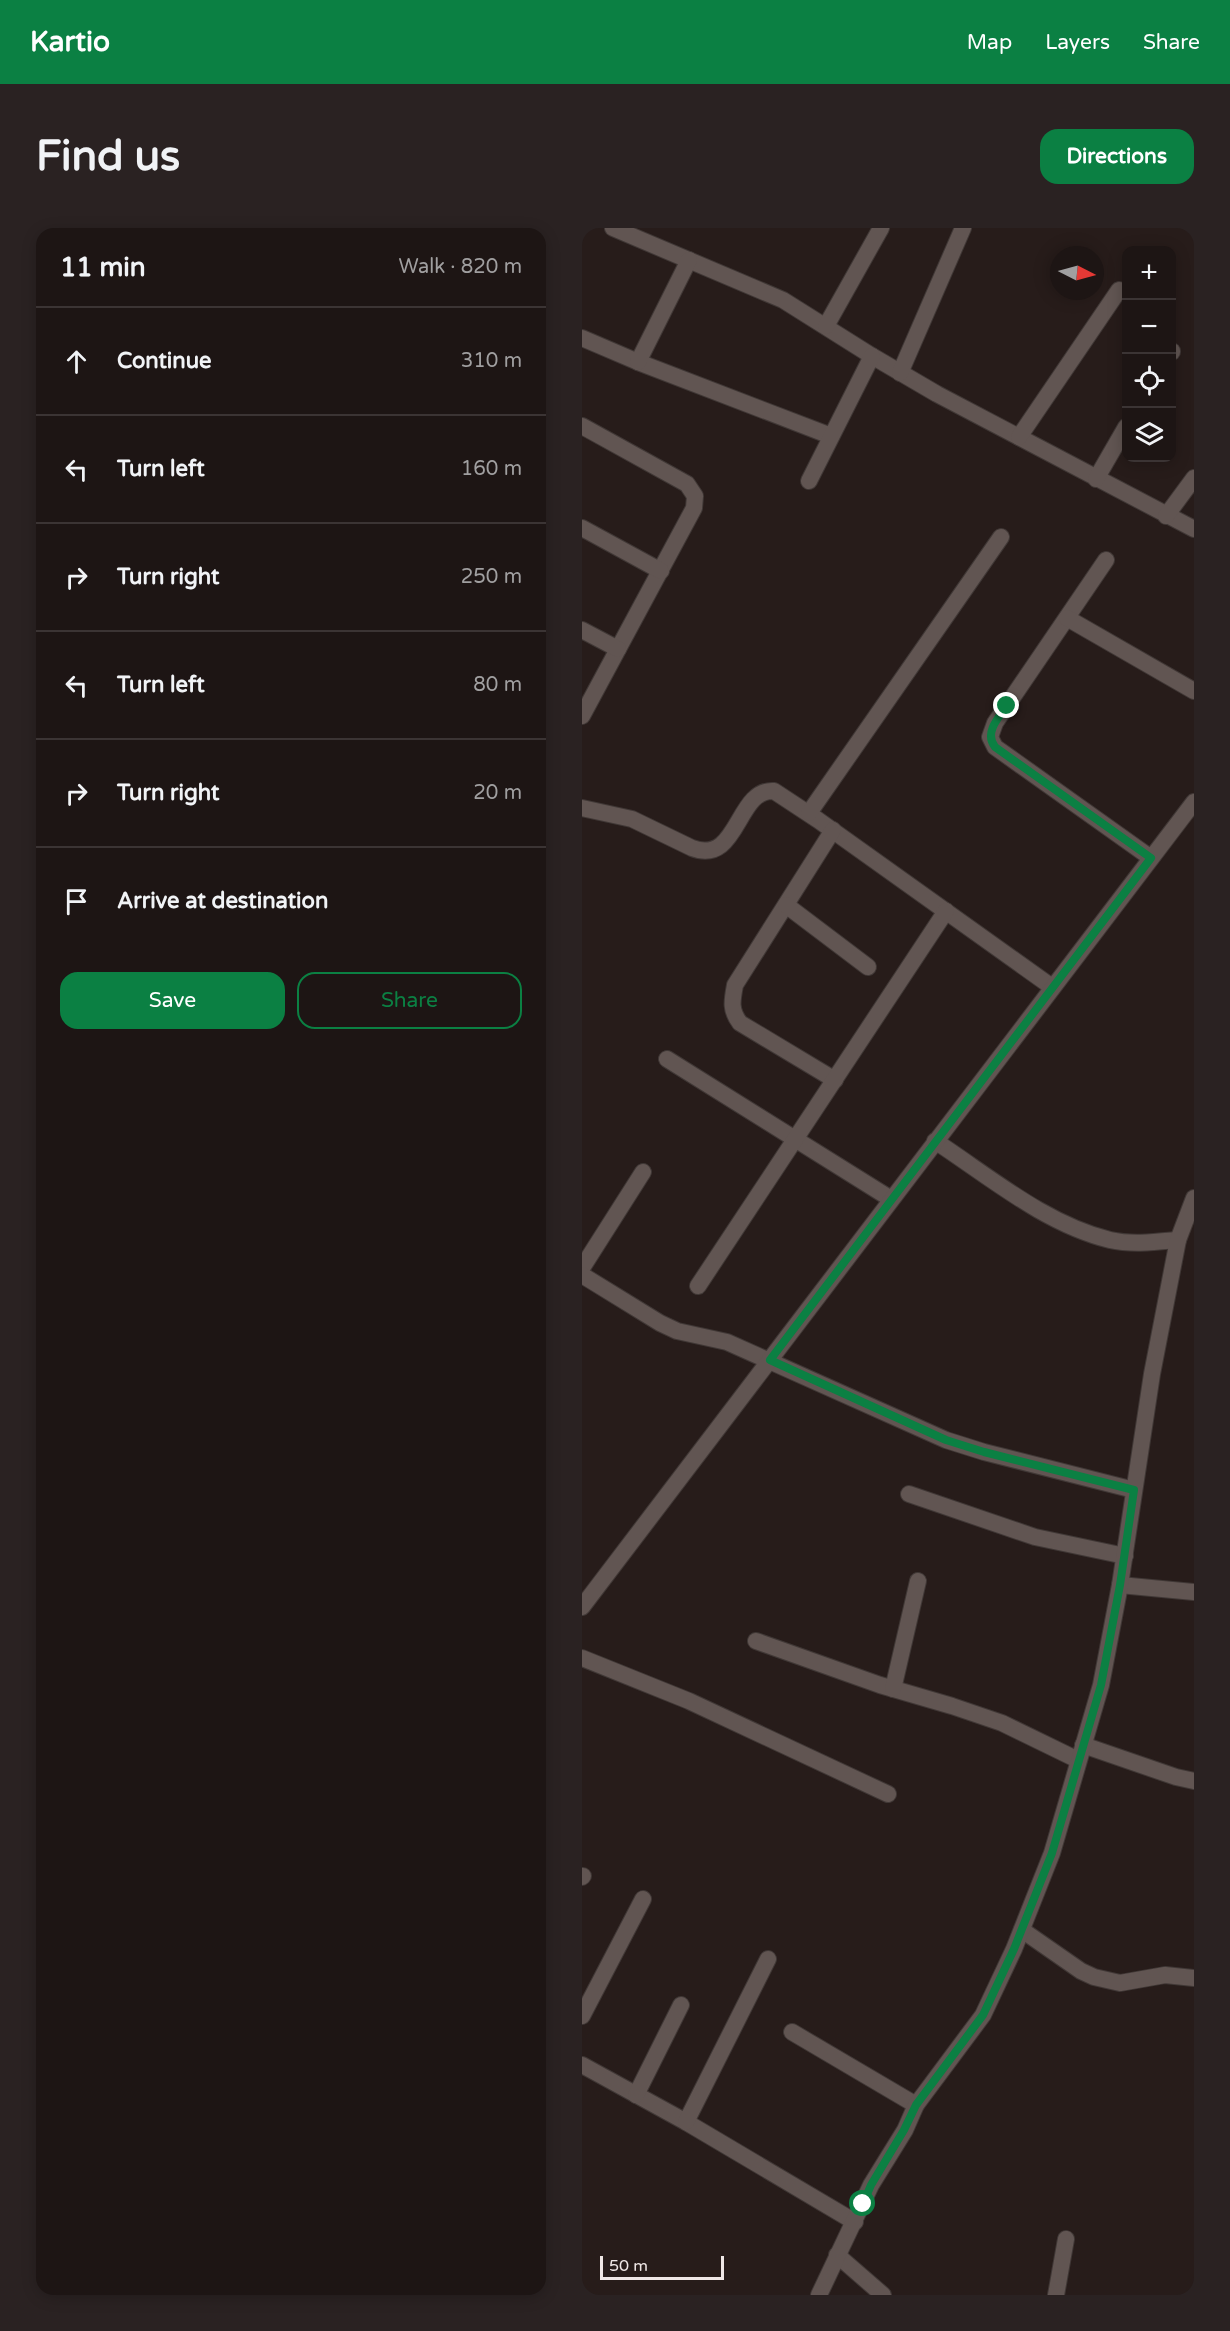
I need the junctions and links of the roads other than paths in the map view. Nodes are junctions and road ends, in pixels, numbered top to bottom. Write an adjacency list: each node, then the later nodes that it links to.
1 (613, 228): 4 (street)
2 (881, 228): 6 (street)
3 (963, 228): 10 (street)
4 (689, 260): 6 (street); 9 (street)
5 (1119, 290): 14 (street)
6 (825, 326): 8 (street)
7 (582, 338): 9 (street)
8 (872, 356): 10 (street); 13 (street)
9 (638, 362): 13 (street)
10 (900, 372): 14 (street)
11 (582, 426): 23 (street)
12 (1122, 434): 16 (street)
13 (831, 436): 17 (street)
14 (1019, 437): 16 (street)
15 (1194, 478): 18 (street)
16 (1096, 479): 18 (street)
17 (809, 481)
18 (1166, 516): 20 (street)
19 (582, 528): 23 (street)
20 (1194, 530)
21 (1001, 537): 31 (street)
22 (1106, 560): 24 (street)
23 (660, 571): 26 (street)
24 (1066, 618): 27 (street); 33 (street)
25 (582, 630): 26 (street)
26 (618, 649): 28 (street)
27 (1194, 691)
28 (582, 716)
29 (1194, 802): 33 (street)
30 (582, 808): 31 (street)
31 (809, 813): 32 (street)
32 (833, 830): 34 (street); 35 (street)
33 (1151, 858): 37 (street)
34 (786, 905): 36 (street); 39 (street)
35 (946, 911): 37 (street); 39 (street)
36 (868, 967)
37 (1052, 987): 41 (street)
38 (667, 1059): 40 (street)
39 (835, 1080): 40 (street)
40 (796, 1140): 44 (street); 48 (street)
41 (935, 1141): 44 (street); 45 (street)
42 (643, 1172): 46 (street)
43 (1194, 1198): 45 (street)
44 (891, 1199): 49 (street)
45 (1178, 1240): 50 (street)
46 (582, 1268)
47 (582, 1275): 49 (street)
48 (698, 1286)
49 (770, 1360): 50 (street); 56 (street)
50 (1134, 1490): 52 (street)
51 (909, 1494): 52 (street)
52 (1125, 1556): 54 (street)
53 (918, 1581): 59 (street)
54 (1120, 1585): 55 (street); 60 (street)
55 (1194, 1592)
56 (582, 1607)
57 (756, 1641): 59 (street)
58 (582, 1658): 62 (street)
59 (893, 1689): 60 (street)
60 (1080, 1753): 61 (street); 64 (street)
61 (1194, 1781)
62 (888, 1794)
63 (643, 1899): 68 (street)
64 (1022, 1930): 66 (street); 72 (street)
65 (768, 1959): 73 (street)
66 (1194, 1978)
67 (681, 2005): 71 (street)
68 (582, 2016)
69 (792, 2032): 72 (street)
70 (582, 2065): 71 (street)
71 (636, 2095): 73 (street)
72 (916, 2105): 74 (street)
73 (686, 2122): 74 (street)
74 (855, 2222): 76 (street)
75 (1066, 2239): 79 (street)
76 (837, 2255): 77 (street); 78 (street)
77 (819, 2295)
78 (883, 2295)
79 (1056, 2295)

